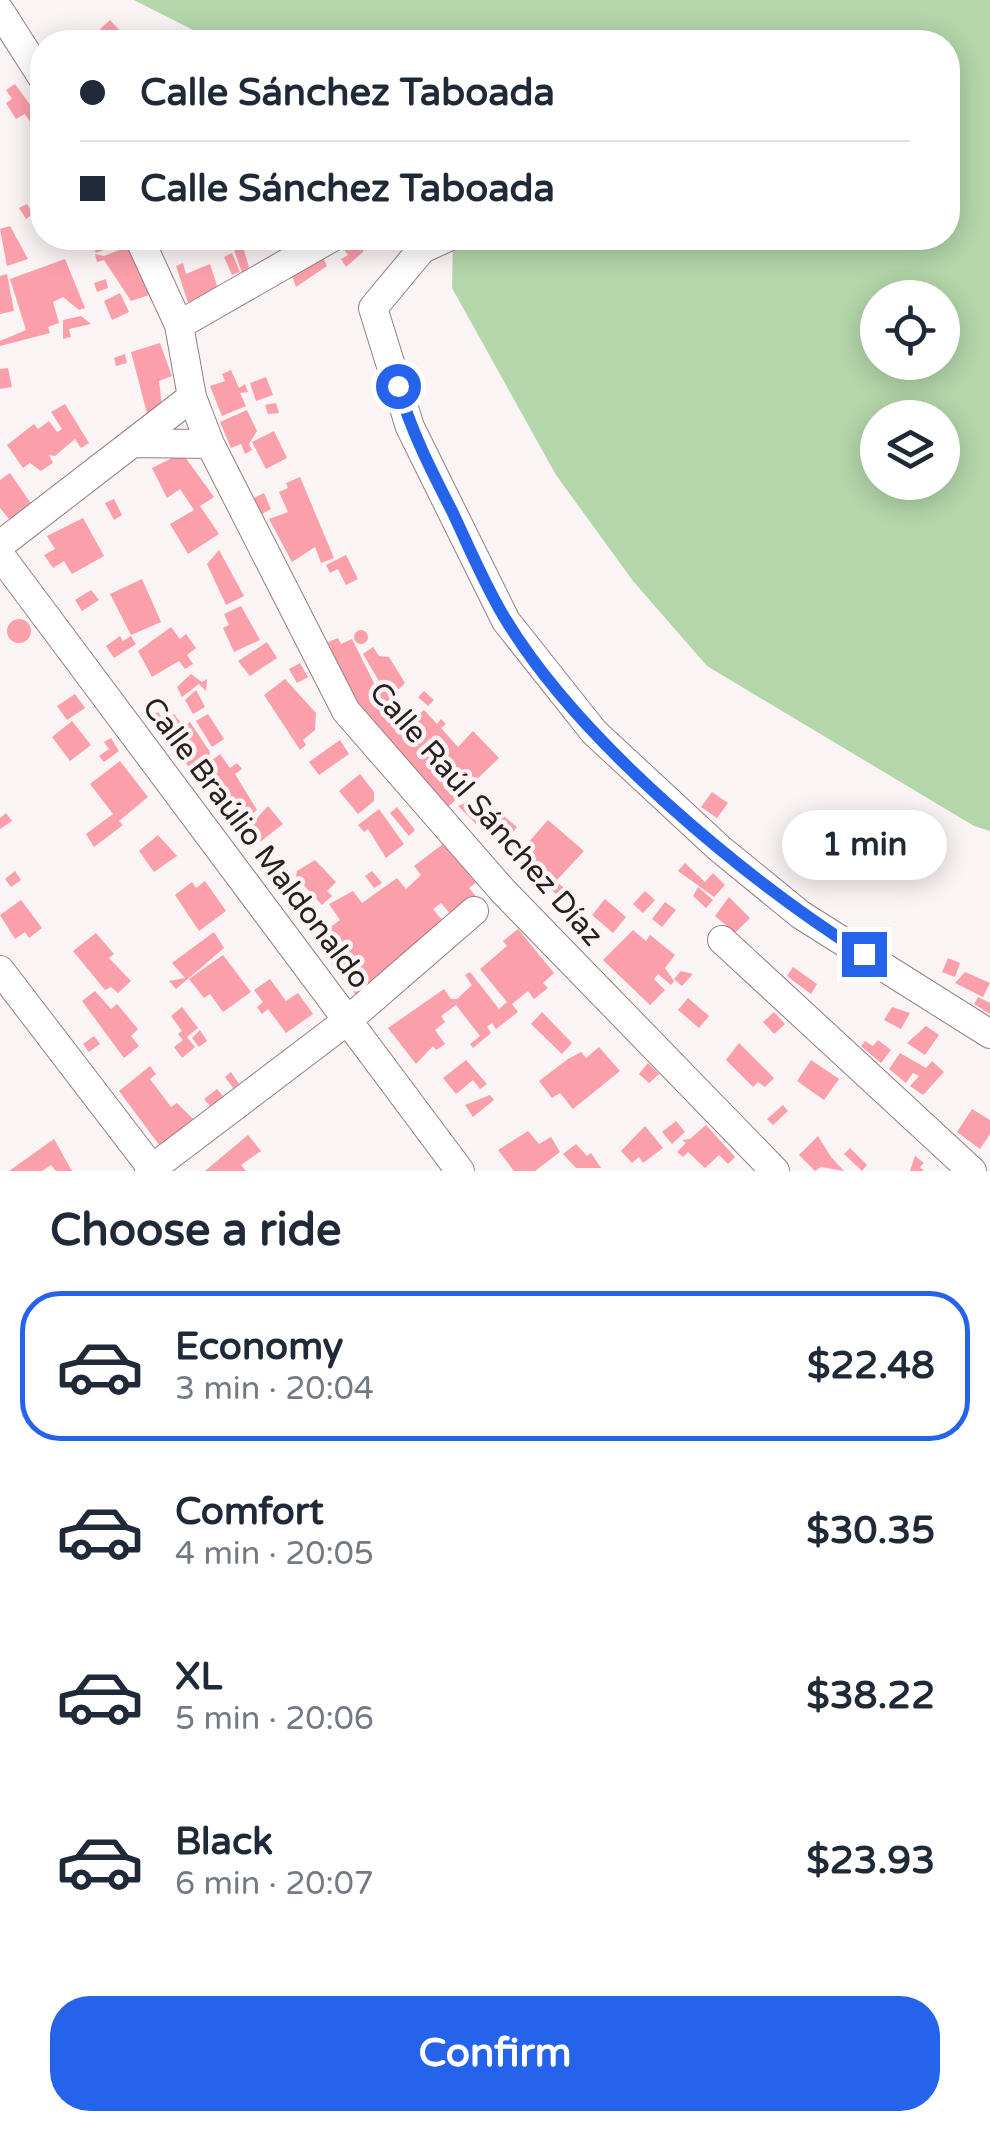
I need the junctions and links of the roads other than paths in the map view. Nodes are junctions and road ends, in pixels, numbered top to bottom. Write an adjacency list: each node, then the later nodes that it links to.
1 (0, 11): 2 (street)
2 (30, 58)
3 (145, 250): 6 (street, Calle Raúl Sánchez Díaz)
4 (310, 250): 6 (street)
5 (422, 250): 16 (street)
6 (180, 325): 7 (street, Calle Raúl Sánchez Díaz)
7 (192, 397): 8 (street); 9 (street, Calle Raúl Sánchez Díaz)
8 (134, 443): 9 (street); 10 (street)
9 (210, 444): 19 (street, Calle Raúl Sánchez Díaz)
10 (0, 545)
11 (0, 555): 15 (street, Calle Braúlio Maldonaldo)
12 (474, 910): 15 (street)
13 (722, 940): 20 (street)
14 (0, 970): 17 (street)
15 (348, 1020): 17 (street); 18 (street, Calle Braúlio Maldonaldo)
16 (990, 1034)
17 (152, 1170)
18 (460, 1171)
19 (775, 1171)
20 (972, 1171)

